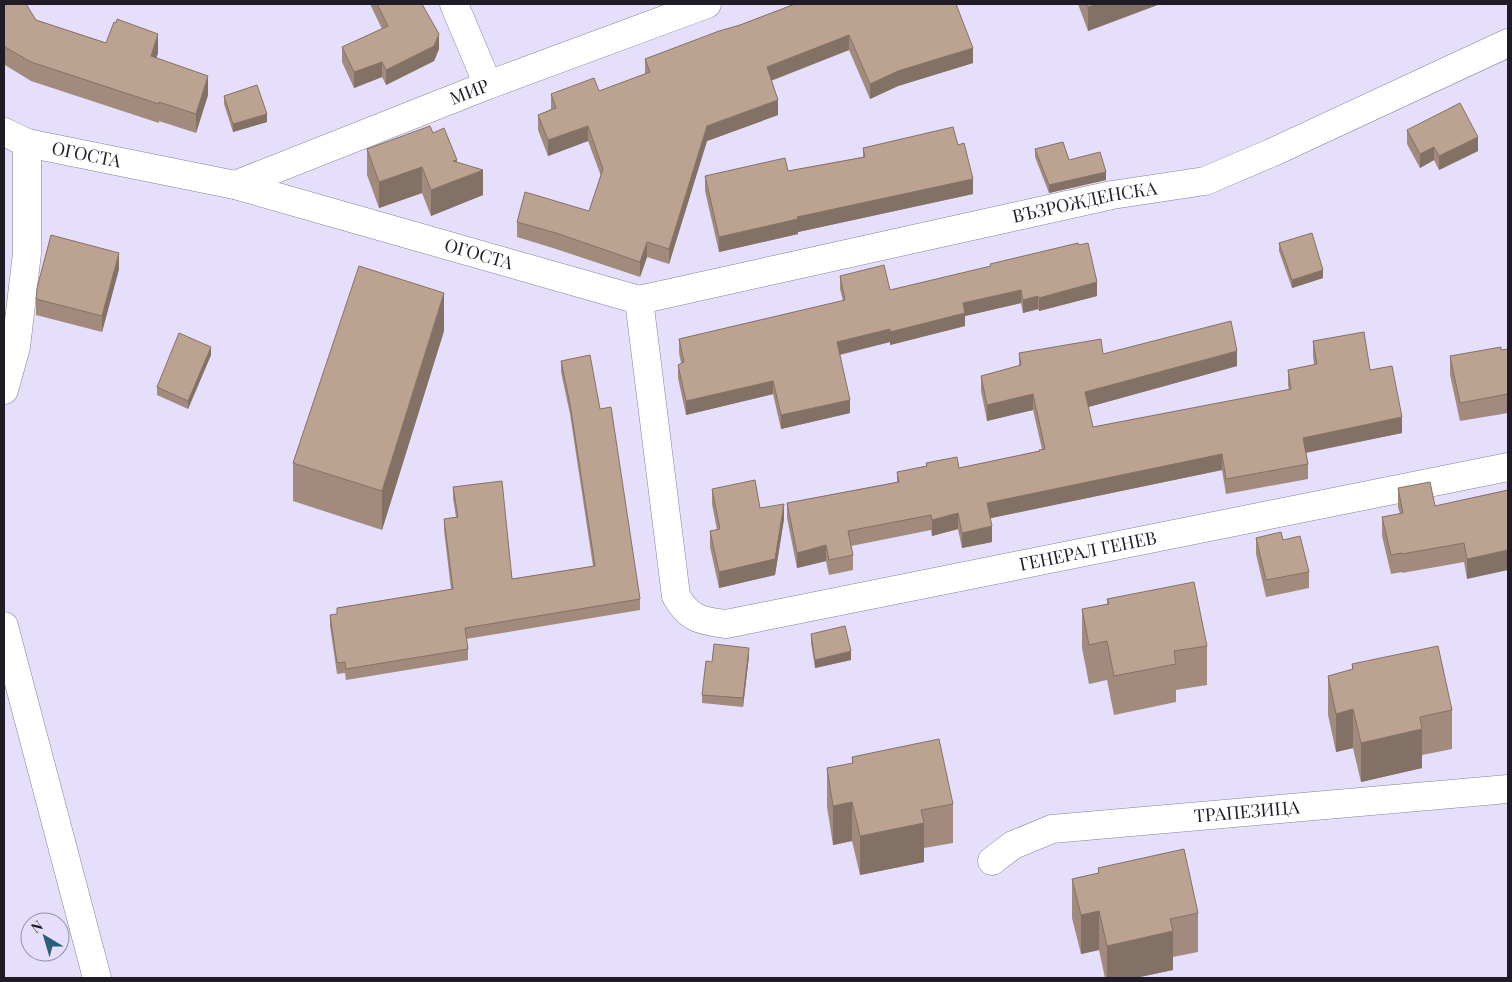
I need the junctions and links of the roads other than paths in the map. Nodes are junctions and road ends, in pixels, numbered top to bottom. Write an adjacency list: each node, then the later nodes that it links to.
1 (454, 4): 4 (street)
2 (706, 4): 4 (street, МИР)
3 (1508, 42): 7 (street, ВЪЗРОЖДЕНСКА)
4 (488, 85): 6 (street, МИР)
5 (15, 137): 6 (street, ОГОСТА); 8 (street, ОГОСТА)
6 (235, 185): 7 (street, ОГОСТА)
7 (639, 300): 9 (street, ГЕНЕРАЛ ГЕНЕВ)
8 (4, 390)
9 (1508, 467)
10 (4, 626): 13 (street)
11 (1508, 789): 12 (street, ТРАПЕЗИЦА)
12 (992, 861)
13 (97, 978)

